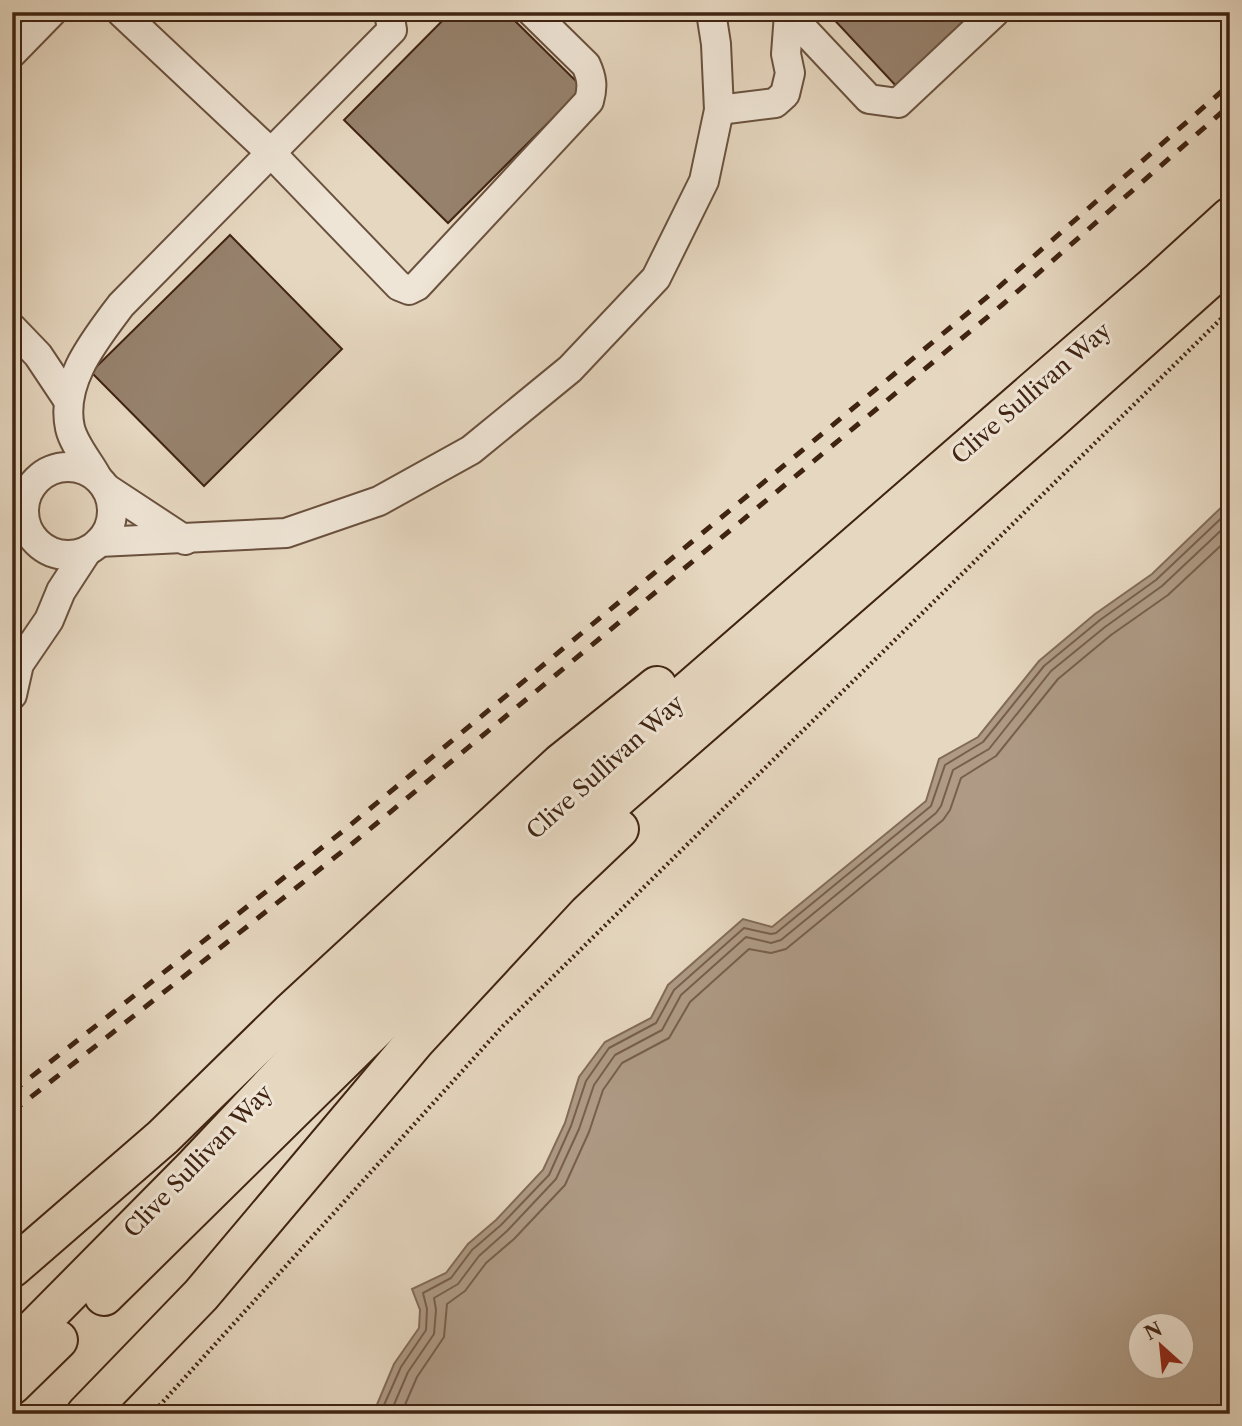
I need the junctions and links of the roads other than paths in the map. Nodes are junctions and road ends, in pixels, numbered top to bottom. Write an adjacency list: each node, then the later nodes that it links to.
1 (52, 12): 8 (street)
2 (121, 12): 10 (street)
3 (389, 12): 10 (street)
4 (532, 12): 10 (street)
5 (710, 12): 9 (street)
6 (995, 12): 7 (street)
7 (790, 13): 9 (street)
8 (12, 53)
9 (719, 110): 21 (street)
10 (271, 153): 15 (street)
11 (1230, 217): 13 (highway, Clive Sullivan Way)
12 (1230, 260): 16 (highway, Clive Sullivan Way)
13 (1161, 280): 25 (highway); 26 (highway, Clive Sullivan Way)
14 (12, 328): 15 (street)
15 (68, 400): 17 (street)
16 (1050, 421): 27 (highway, Clive Sullivan Way); 28 (highway)
17 (71, 430): 18 (street); 19 (street)
18 (102, 482): 19 (street); 21 (street); 22 (street)
19 (29, 483): 20 (street)
20 (30, 537): 22 (street); 23 (street)
21 (185, 540): 22 (street)
22 (93, 547): 23 (street)
23 (61, 591): 24 (street)
24 (12, 695)
25 (12, 1268)
26 (12, 1351)
27 (12, 1385)
28 (86, 1414)

